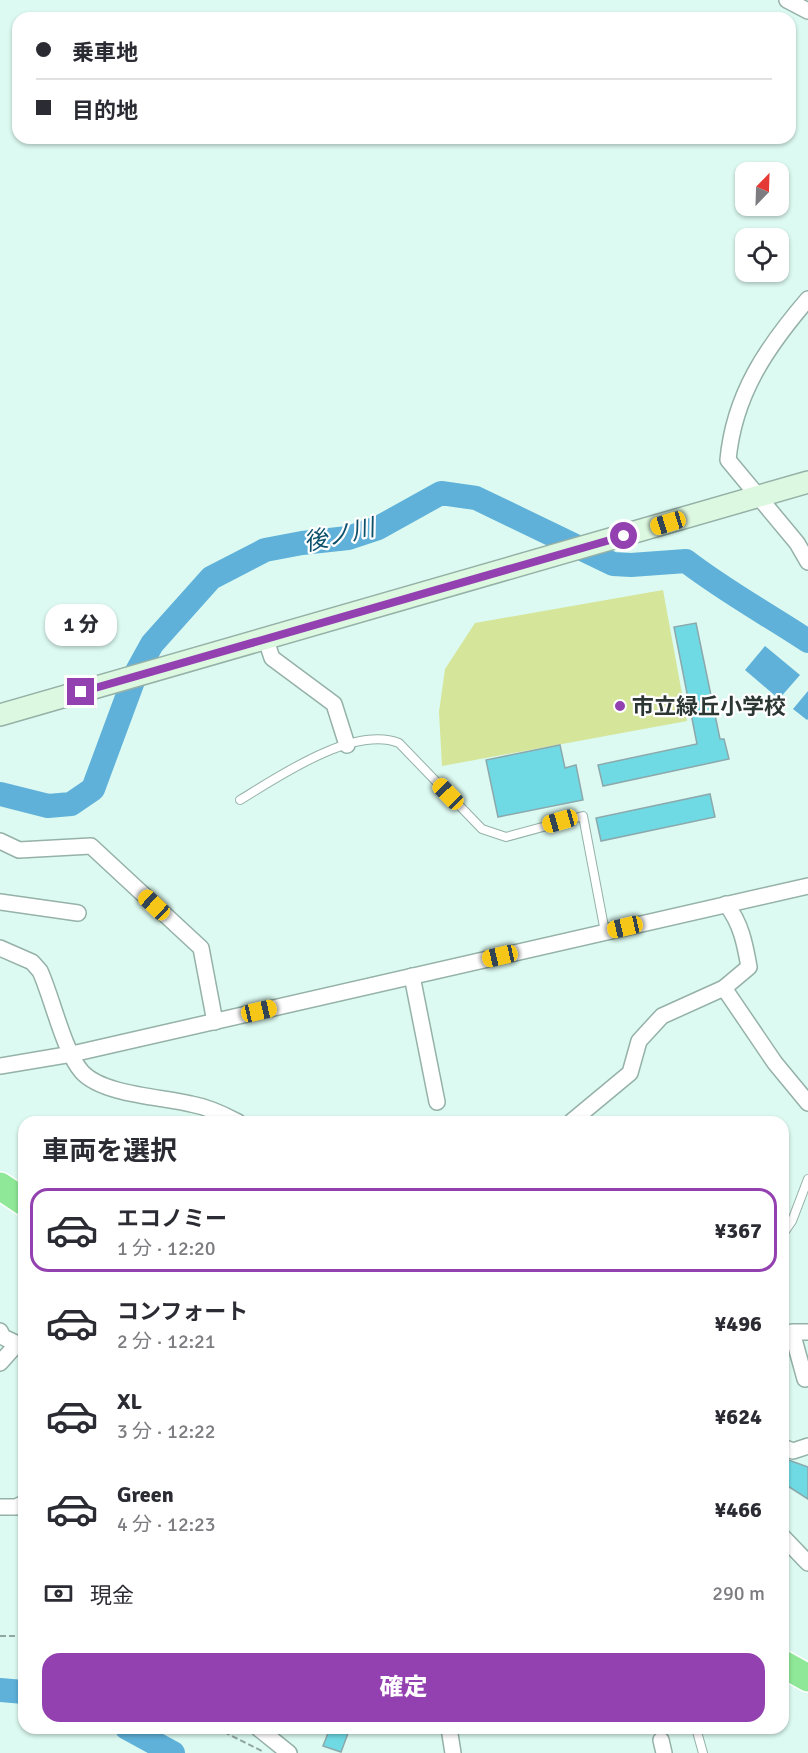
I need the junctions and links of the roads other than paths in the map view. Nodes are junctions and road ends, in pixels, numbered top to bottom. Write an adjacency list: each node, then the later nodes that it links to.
1 (787, 0): 2 (street)
2 (808, 11)
3 (808, 299): 5 (street)
4 (808, 482): 5 (street)
5 (756, 496): 6 (street); 7 (street)
6 (808, 562)
7 (266, 640): 8 (street); 9 (street)
8 (0, 715)
9 (347, 745): 10 (lane); 16 (lane)
10 (240, 800)
11 (0, 841): 20 (street)
12 (808, 886): 14 (street)
13 (0, 902): 15 (street)
14 (726, 904): 16 (street); 19 (street)
15 (78, 913)
16 (605, 932): 18 (street)
17 (0, 948): 21 (street)
18 (412, 976): 20 (street); 23 (street)
19 (724, 988): 24 (street); 26 (street)
20 (215, 1022): 21 (street)
21 (72, 1054): 22 (street); 25 (street)
22 (0, 1066)
23 (437, 1102)
24 (808, 1103)
25 (226, 1116)
26 (578, 1116)
27 (808, 1179): 30 (lane)
28 (0, 1186): 29 (highway)
29 (18, 1198)
30 (789, 1225)
31 (0, 1331): 33 (street)
32 (808, 1332): 36 (street)
33 (18, 1344)
34 (18, 1347): 35 (street)
35 (0, 1363)
36 (808, 1378)
37 (807, 1447): 38 (street)
38 (789, 1449)
39 (789, 1543): 40 (street)
40 (808, 1563)
41 (789, 1667): 42 (highway)
42 (808, 1678)
43 (265, 1734): 46 (street)
44 (450, 1734): 47 (street)
45 (698, 1734): 48 (lane)
46 (289, 1753)
47 (453, 1753)
48 (703, 1753)

